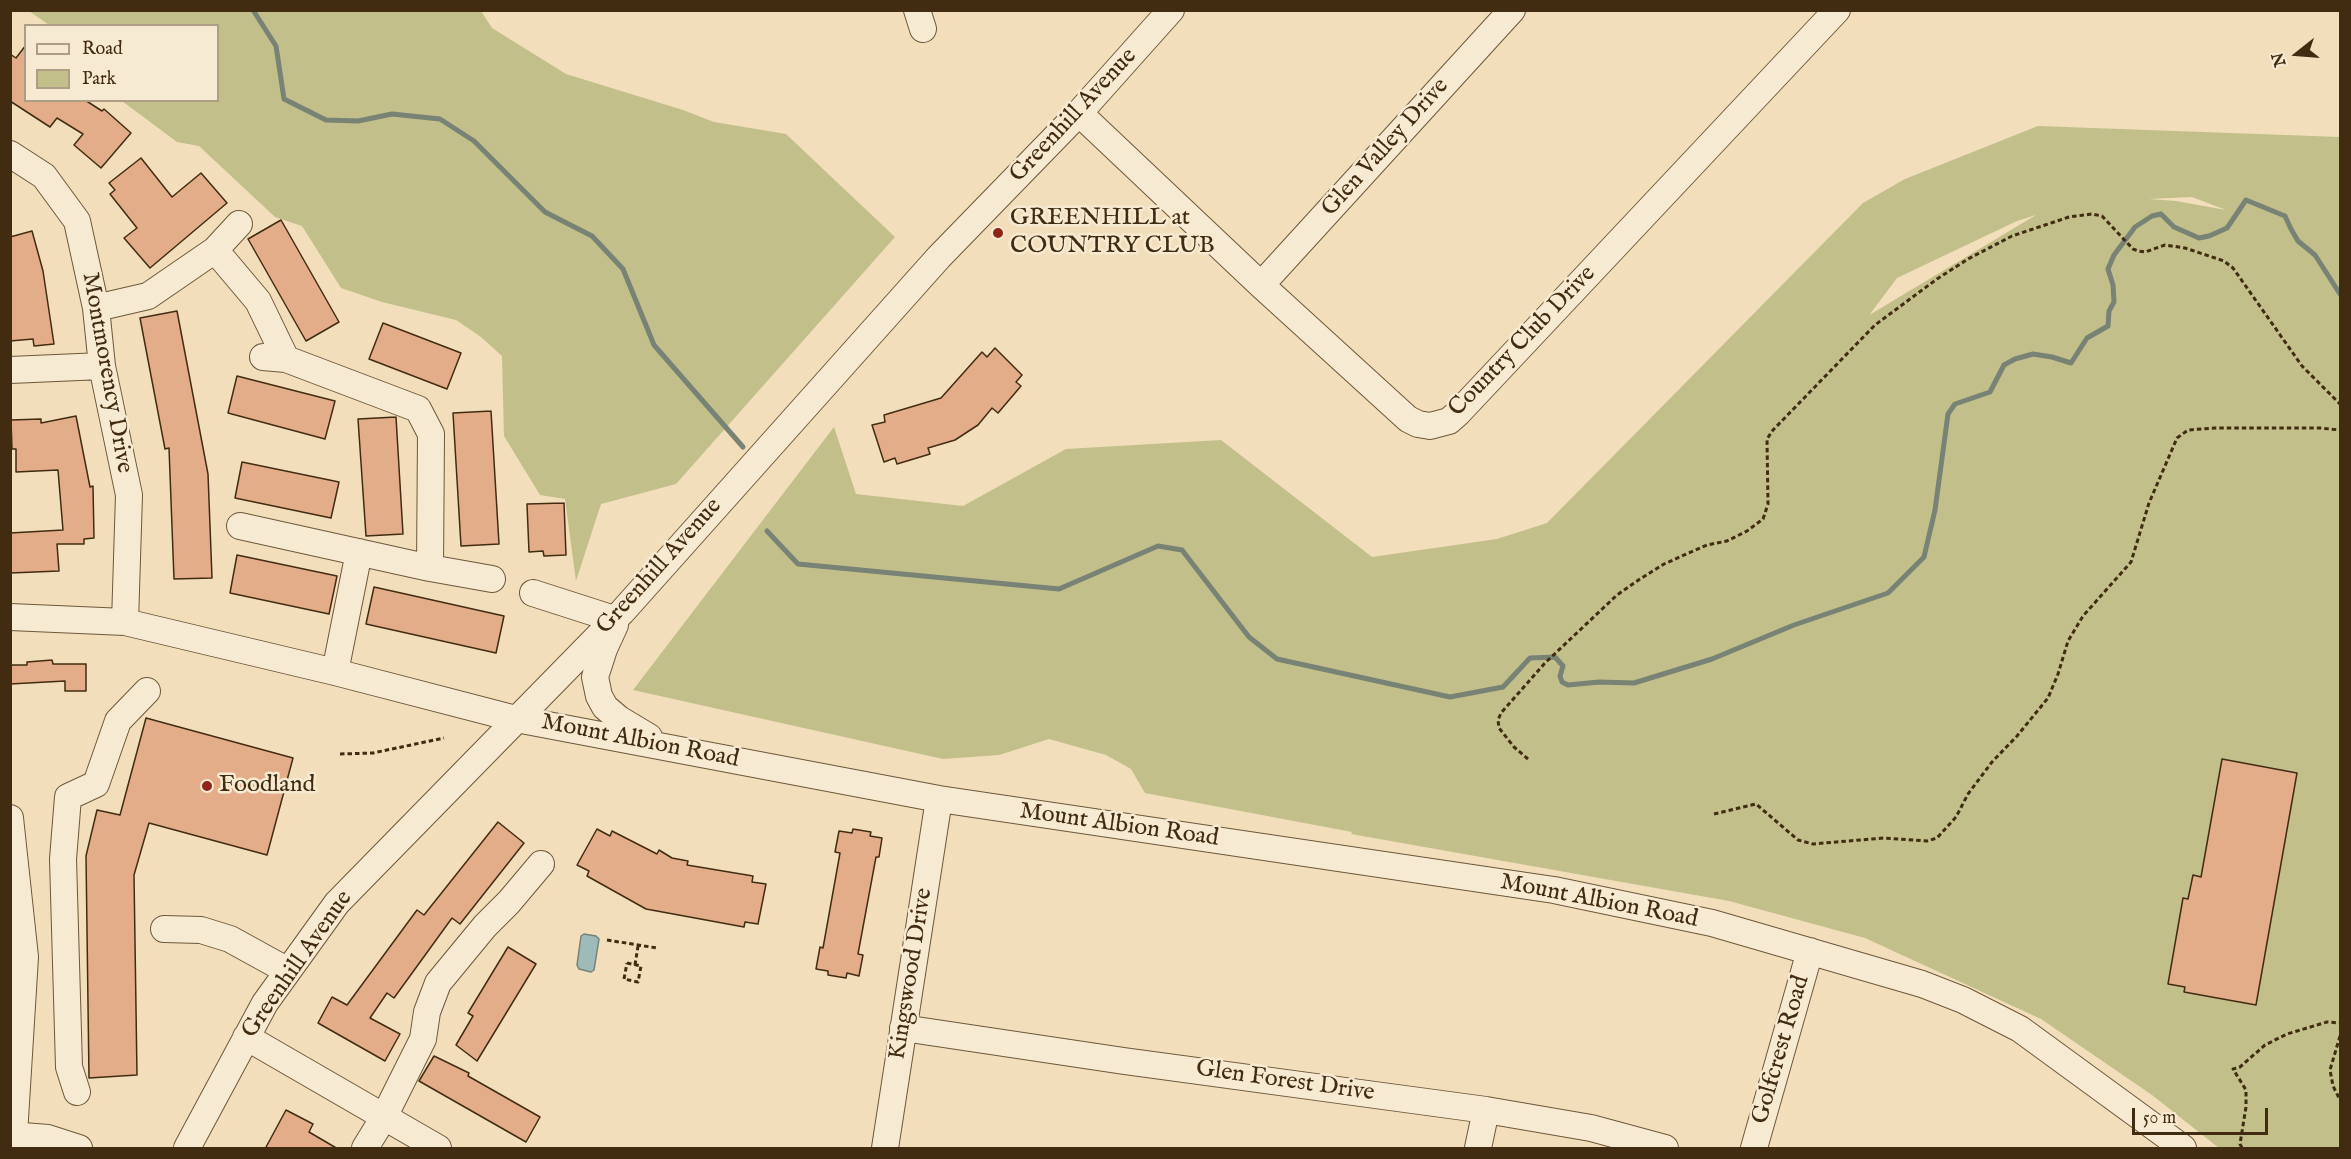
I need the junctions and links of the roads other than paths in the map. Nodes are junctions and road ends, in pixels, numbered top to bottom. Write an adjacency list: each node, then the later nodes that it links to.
1 (1512, 10): 8 (street, Glen Valley Drive)
2 (1837, 10): 8 (street, Country Club Drive)
3 (1158, 15): 4 (street, Greenhill Avenue)
4 (1079, 113): 8 (street, Country Club Drive); 17 (street, Greenhill Avenue)
5 (10, 154): 9 (street, Montmorency Drive)
6 (238, 224): 7 (street)
7 (215, 250): 9 (street); 14 (street)
8 (1261, 285)
9 (96, 308): 10 (street, Montmorency Drive)
10 (102, 366): 11 (street); 19 (street, Montmorency Drive)
11 (10, 370)
12 (240, 526): 13 (street)
13 (359, 552): 14 (street); 20 (street)
14 (430, 568): 15 (street)
15 (492, 579)
16 (533, 593): 17 (street)
17 (618, 615): 22 (street, Greenhill Avenue); 23 (street)
18 (10, 617): 19 (street, Mount Albion Road)
19 (125, 622): 20 (street, Mount Albion Road)
20 (335, 672): 22 (street, Mount Albion Road)
21 (147, 691): 32 (street)
22 (516, 719): 23 (street, Mount Albion Road); 29 (street, Greenhill Avenue)
23 (662, 745): 24 (street, Mount Albion Road)
24 (939, 799): 28 (street, Mount Albion Road); 30 (street, Kingswood Drive)
25 (10, 818): 35 (street)
26 (541, 864): 34 (street)
27 (164, 929): 29 (street)
28 (1810, 951): 44 (street, Golfcrest Road); 45 (street, Mount Albion Road)
29 (288, 971): 31 (street, Greenhill Avenue)
30 (903, 1028): 33 (street, Glen Forest Drive); 41 (street, Kingswood Drive)
31 (246, 1037): 34 (street); 38 (street, Greenhill Avenue)
32 (77, 1092)
33 (1486, 1110): 42 (street); 43 (street, Glen Forest Drive)
34 (384, 1117): 39 (street); 40 (street)
35 (12, 1135): 36 (street)
36 (46, 1143): 37 (street)
37 (80, 1149)
38 (187, 1149)
39 (365, 1149)
40 (438, 1149)
41 (885, 1149)
42 (1478, 1149)
43 (1665, 1149)
44 (1754, 1149)
45 (2183, 1149)

